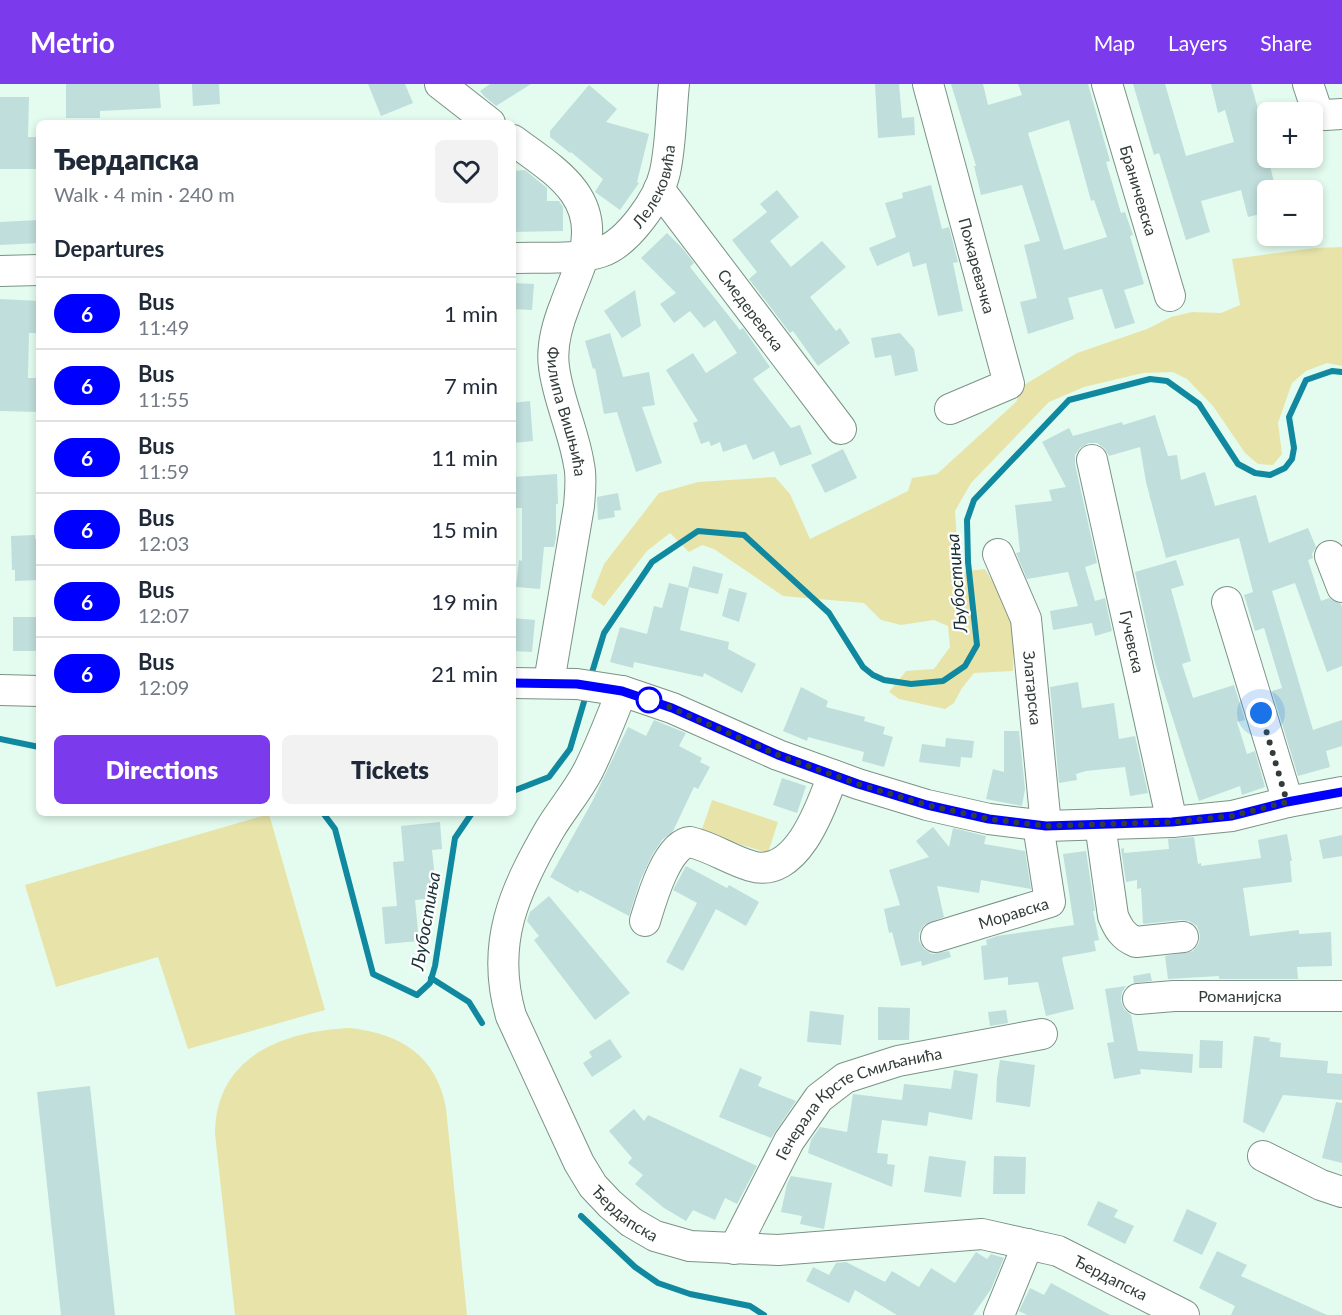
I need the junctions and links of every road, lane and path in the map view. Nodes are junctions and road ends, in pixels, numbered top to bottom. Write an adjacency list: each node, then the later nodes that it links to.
1 (440, 84): 5 (street)
2 (674, 84): 7 (street, Лелековића)
3 (928, 84): 13 (street, Пожаревачка)
4 (1107, 84): 12 (street, Браничевска)
5 (486, 120)
6 (516, 142): 8 (street, Филипа Вишњића)
7 (659, 189): 8 (street, Лелековића); 14 (street, Смедеревска)
8 (584, 256): 9 (street, Лелековића); 21 (street, Филипа Вишњића)
9 (516, 258)
10 (36, 270): 11 (street)
11 (0, 271)
12 (1170, 296)
13 (950, 409)
14 (842, 429)
15 (1092, 460): 27 (street, Гучевска)
16 (998, 554): 29 (street, Златарска)
17 (1330, 556): 18 (street)
18 (1342, 587)
19 (1227, 602): 26 (street)
20 (516, 683): 21 (street)
21 (587, 686): 24 (street); 39 (street, Ђердапска)
22 (0, 690): 23 (street)
23 (36, 690)
24 (833, 775): 29 (street); 30 (street)
25 (1342, 792): 26 (street)
26 (1287, 802): 27 (street)
27 (1172, 822): 28 (street)
28 (1100, 824): 29 (street); 32 (street)
29 (1042, 825): 31 (street, Моравска)
30 (645, 921)
31 (936, 937)
32 (1183, 937)
33 (1342, 996): 34 (street, Романијска)
34 (1138, 999)
35 (1042, 1034): 39 (street, Генерала Крсте Смиљанића)
36 (1263, 1156): 37 (street)
37 (1342, 1192)
38 (1028, 1244): 39 (street, Ђердапска); 40 (street); 41 (street, Ђердапска)
39 (734, 1249)
40 (999, 1315)
41 (1184, 1315)

